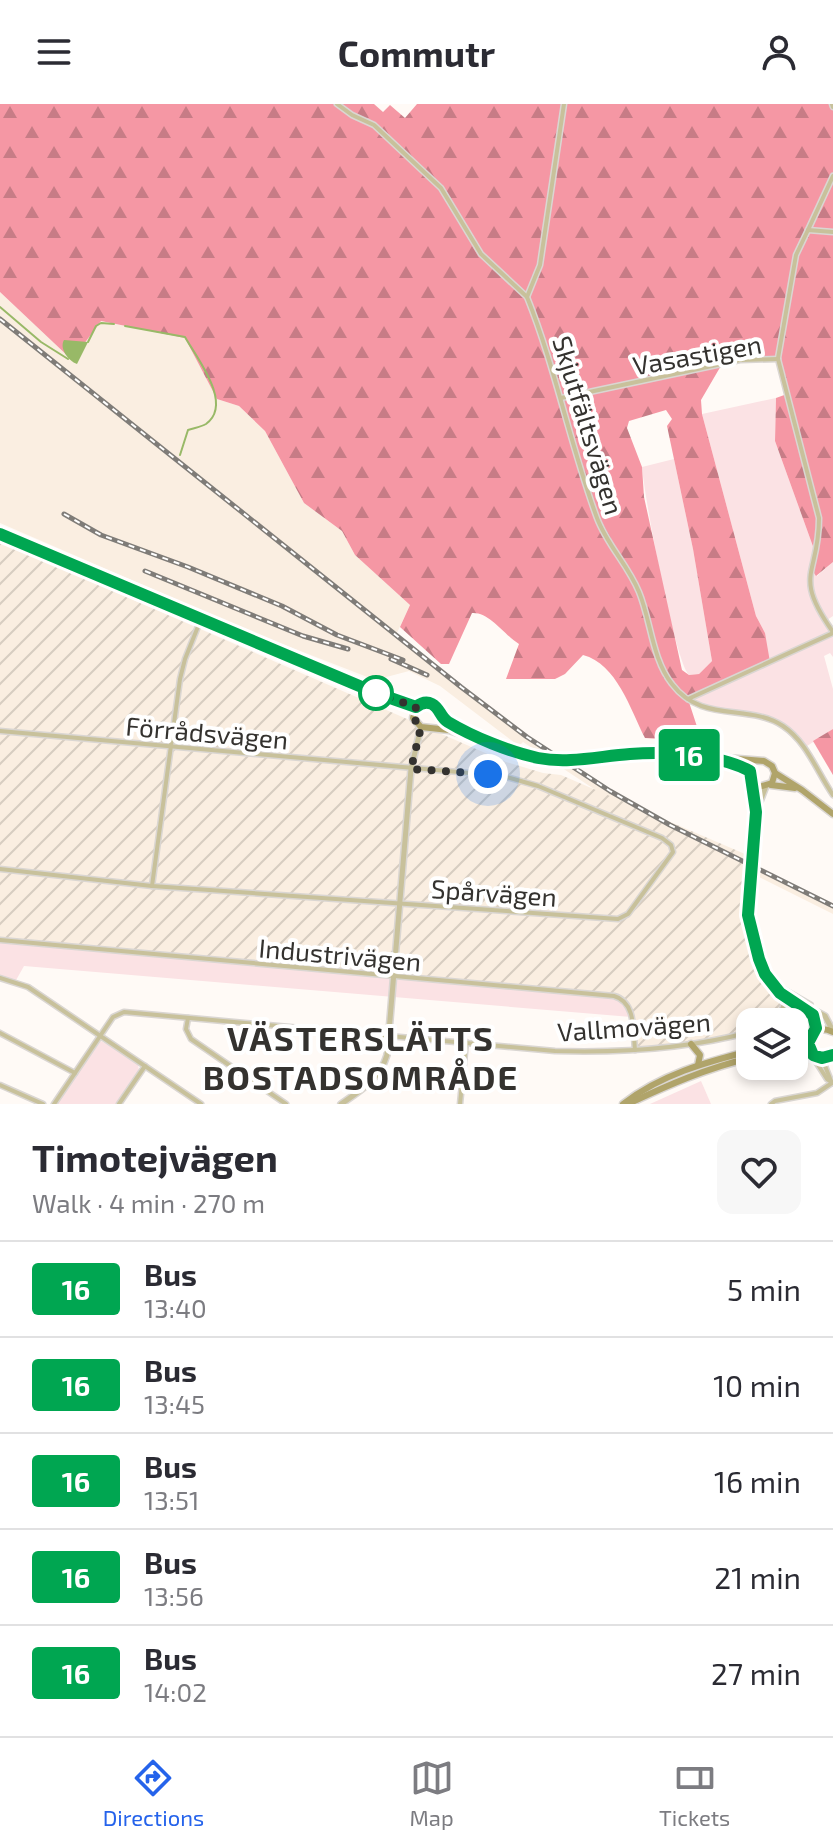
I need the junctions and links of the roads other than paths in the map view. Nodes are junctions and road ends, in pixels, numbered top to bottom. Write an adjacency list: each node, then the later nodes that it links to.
1 (337, 104): 6 (street)
2 (564, 104): 6 (street)
3 (833, 176): 4 (street, Vasastigen)
4 (808, 230): 5 (street); 7 (street, Vasastigen)
5 (833, 232)
6 (527, 297): 8 (street, Skjutfältsvägen)
7 (778, 359): 8 (street, Vasastigen); 11 (street)
8 (561, 398): 12 (street, Skjutfältsvägen)
9 (0, 534): 10 (main road)
10 (201, 619): 13 (main road); 19 (street)
11 (833, 633): 12 (street)
12 (688, 699): 28 (street, Skjutfältsvägen)
13 (416, 707): 14 (main road); 15 (main road)
14 (439, 716): 16 (main road); 18 (main road)
15 (421, 727): 16 (main road); 22 (street)
16 (429, 728): 18 (main road)
17 (0, 731): 19 (street, Förrådsvägen)
18 (497, 745): 20 (main road)
19 (171, 746): 22 (street, Förrådsvägen); 32 (street)
20 (690, 755): 21 (main road); 23 (main road)
21 (758, 762): 23 (main road); 24 (main road)
22 (411, 769): 33 (street); 33 (street, Spårvägen)
23 (750, 771): 25 (main road)
24 (775, 773): 26 (main road); 27 (main road)
25 (751, 781): 26 (main road); 29 (street)
26 (768, 786): 27 (main road); 29 (street)
27 (802, 790): 30 (main road)
28 (833, 795)
29 (756, 812): 37 (street)
30 (833, 814)
31 (0, 869): 32 (street, Spårvägen)
32 (152, 886): 33 (street, Spårvägen)
33 (399, 904): 35 (street)
34 (0, 940): 35 (street, Industrivägen)
35 (392, 977): 49 (street); 52 (street, Industrivägen)
36 (0, 978): 46 (street)
37 (784, 993): 38 (street); 40 (street); 41 (street)
38 (791, 1000): 39 (street); 40 (street); 41 (street)
39 (798, 1005): 40 (street); 45 (street)
40 (786, 1007)
41 (821, 1012): 43 (street)
42 (188, 1018): 46 (street, Vallmovägen); 49 (street, Vallmovägen); 67 (street)
43 (833, 1032): 45 (main road)
44 (0, 1033): 60 (street)
45 (813, 1033): 48 (main road); 54 (main road)
46 (101, 1035): 58 (street); 60 (street)
47 (736, 1035): 51 (street, Vallmovägen)
48 (808, 1035)
49 (389, 1036): 50 (street, Vallmovägen); 68 (street)
50 (466, 1042): 52 (street, Vallmovägen); 69 (street)
51 (691, 1044): 52 (street, Vallmovägen); 59 (main road)
52 (635, 1050)
53 (808, 1051): 54 (main road)
54 (811, 1052): 56 (main road); 61 (street)
55 (736, 1055): 59 (main road)
56 (830, 1056): 61 (street)
57 (736, 1062): 70 (main road)
58 (145, 1066): 65 (street); 66 (street)
59 (698, 1066): 70 (main road)
60 (75, 1073): 64 (street)
61 (833, 1083): 71 (street)
62 (0, 1085): 63 (street)
63 (43, 1104)
64 (54, 1104)
65 (119, 1104)
66 (201, 1104)
67 (286, 1104)
68 (341, 1104)
69 (460, 1104)
70 (626, 1104)
71 (771, 1104)

